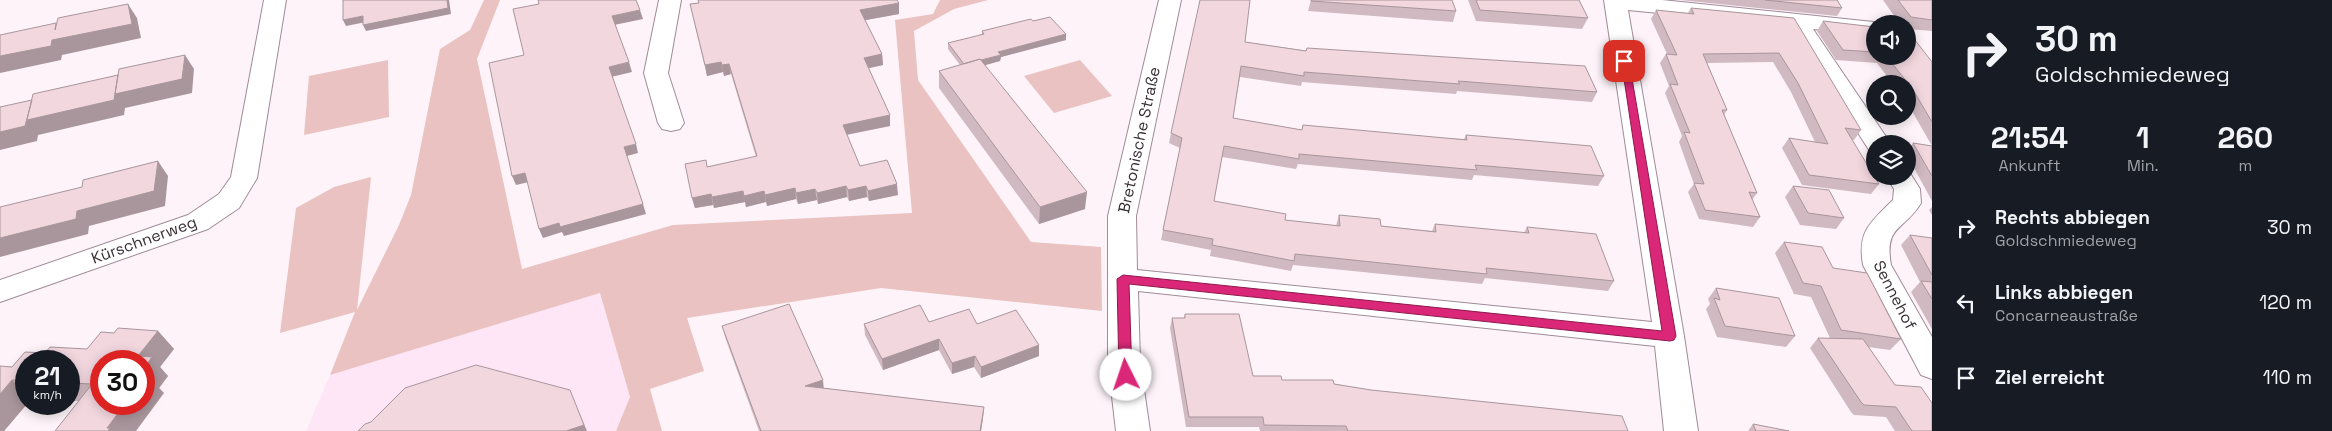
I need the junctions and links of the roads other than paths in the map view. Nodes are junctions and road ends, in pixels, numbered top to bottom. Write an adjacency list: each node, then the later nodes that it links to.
1 (275, 0): 11 (street, Kürschnerweg)
2 (670, 0): 7 (street)
3 (1170, 0): 10 (street, Bretonische Straße)
4 (1616, 1): 5 (street); 12 (street)
5 (1797, 21): 6 (street); 8 (street)
6 (1866, 27)
7 (671, 123)
8 (1872, 135)
9 (1904, 185): 13 (street, Sennehof)
10 (1123, 279): 12 (street); 14 (street, Bretonische Straße)
11 (0, 291)
12 (1670, 336): 15 (street)
13 (1932, 366)
14 (1133, 431)
15 (1681, 431)

